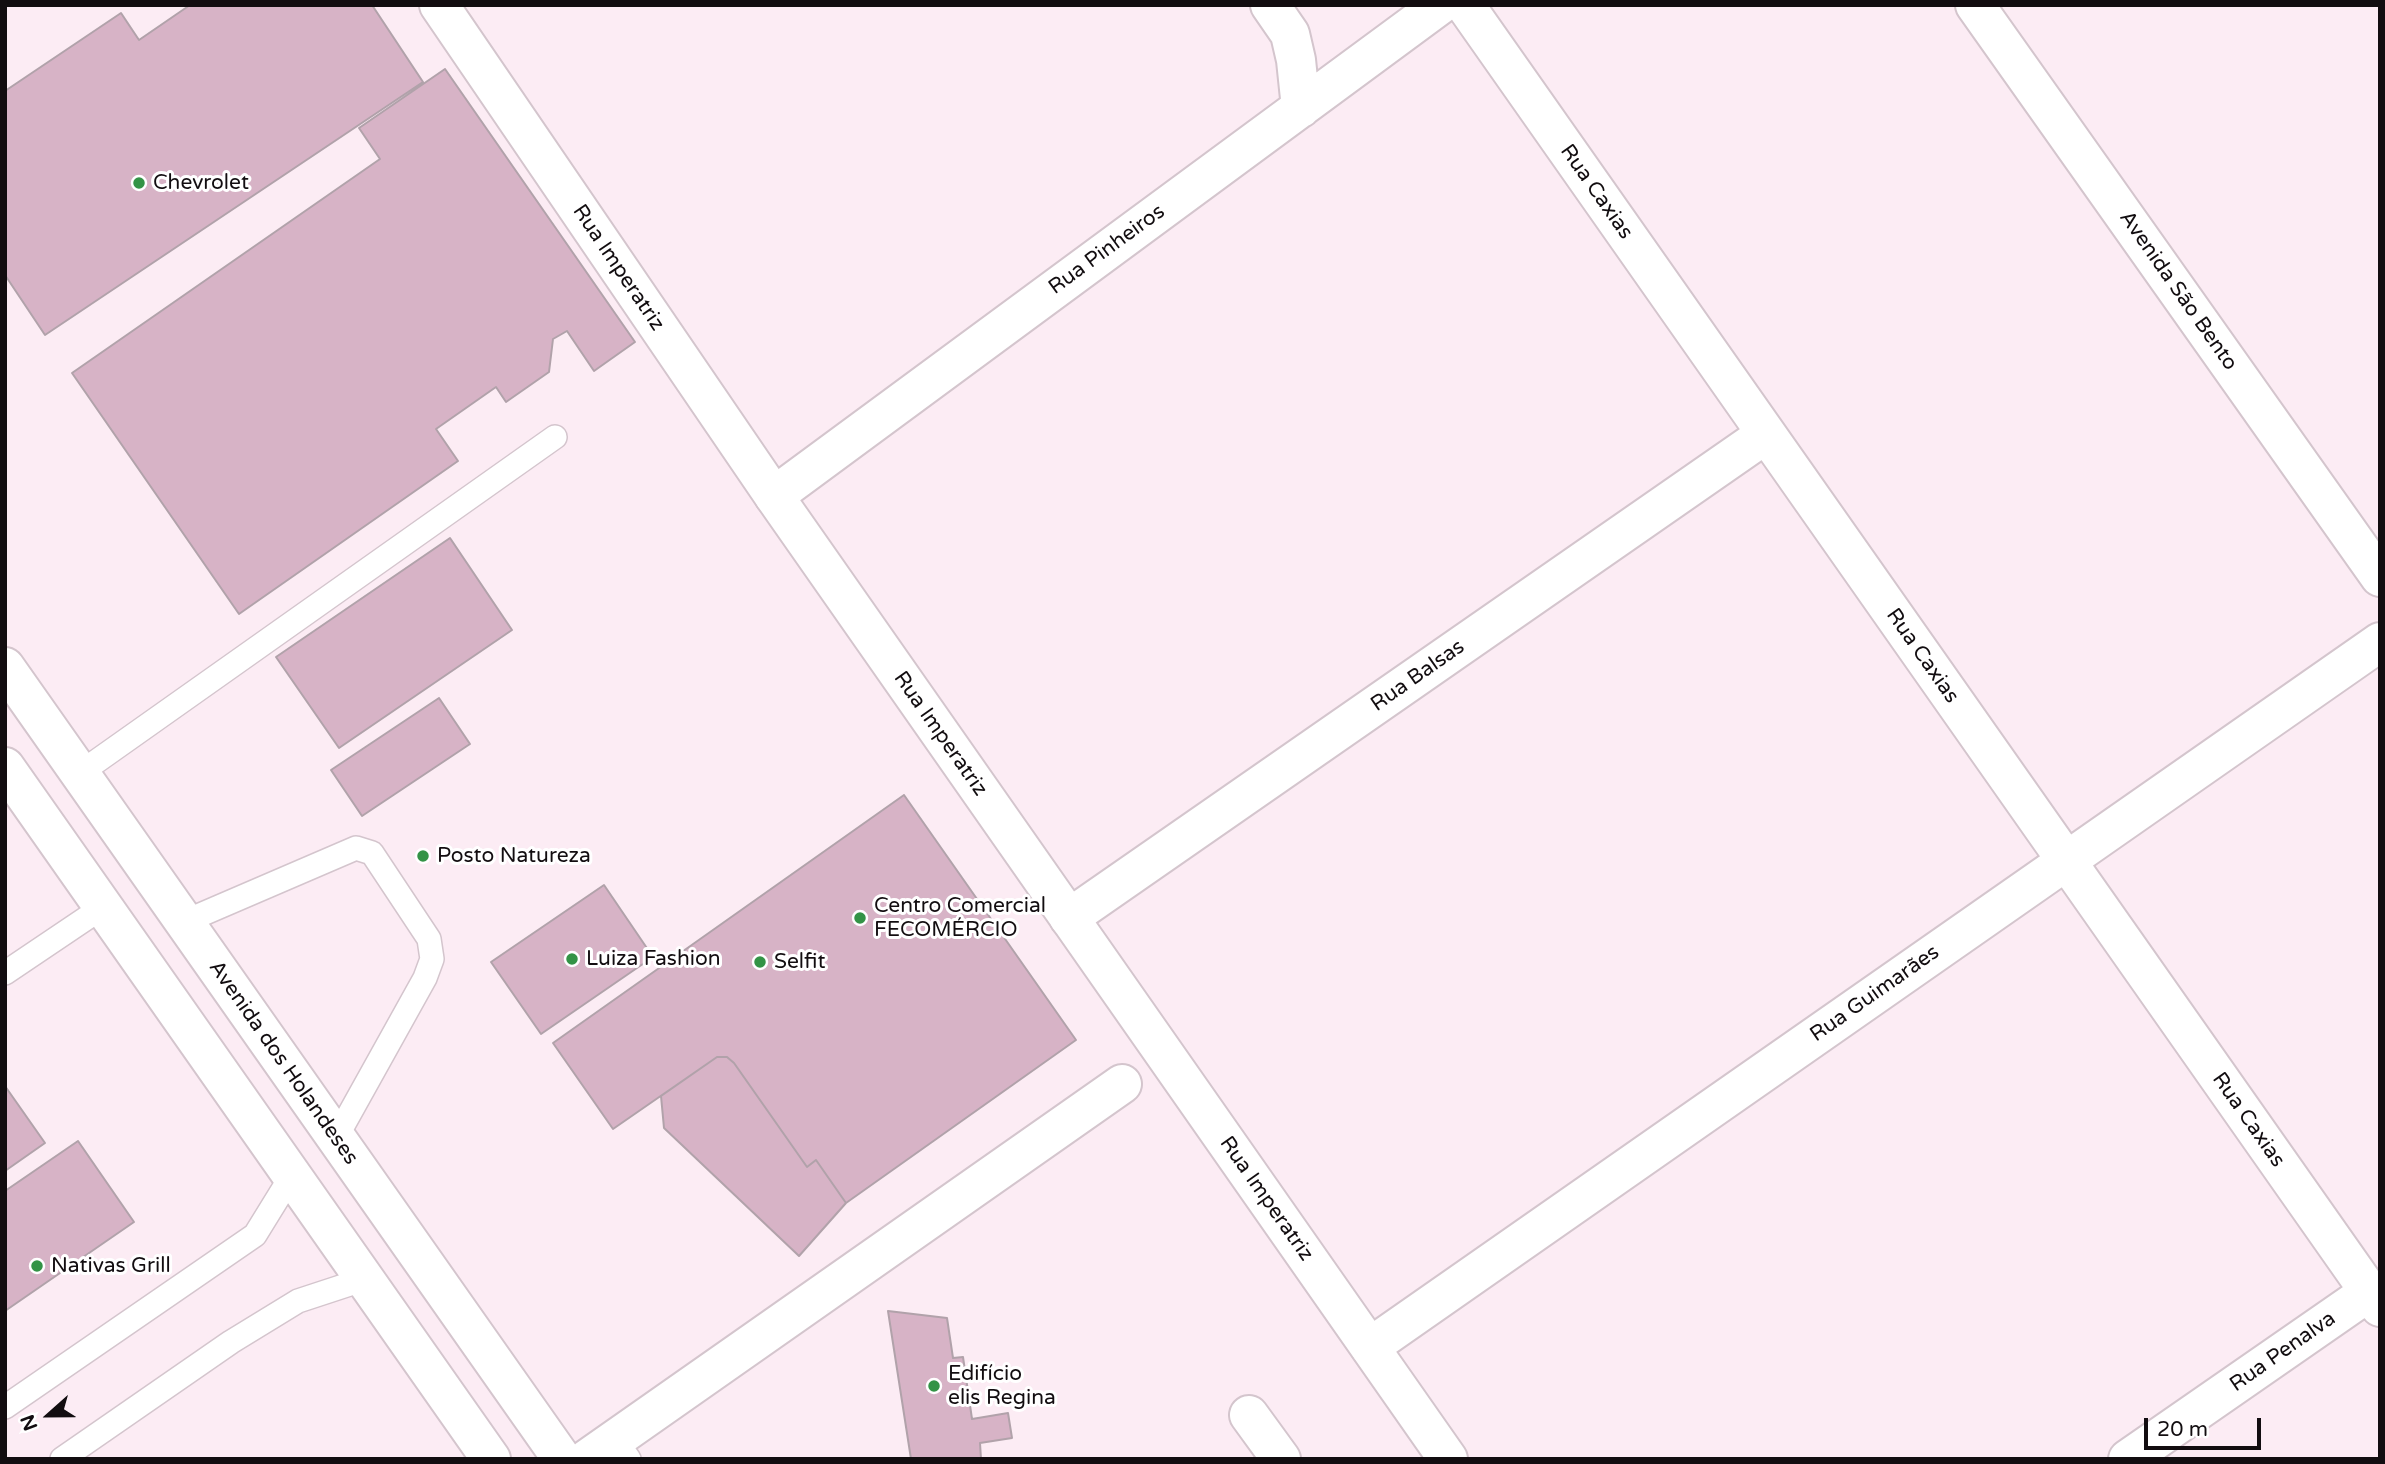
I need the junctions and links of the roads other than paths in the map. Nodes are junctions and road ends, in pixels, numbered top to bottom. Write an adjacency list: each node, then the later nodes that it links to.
1 (439, 5): 9 (street, Rua Imperatriz)
2 (1270, 5): 6 (street)
3 (1440, 5): 6 (street, Rua Pinheiros)
4 (1465, 5): 7 (street, Rua Caxias)
5 (1975, 5): 10 (street, Avenida São Bento)
6 (1301, 108): 9 (street, Rua Pinheiros)
7 (1766, 434): 15 (street, Rua Caxias); 17 (street, Rua Balsas)
8 (555, 437): 14 (lane)
9 (774, 496): 17 (street, Rua Imperatriz)
10 (2380, 577)
11 (2380, 642): 15 (street, Rua Guimarães)
12 (5, 667): 14 (street, Avenida dos Holandeses)
13 (5, 767): 16 (street)
14 (80, 772): 18 (street, Avenida dos Holandeses)
15 (2066, 861): 24 (street, Rua Caxias); 25 (street, Rua Guimarães)
16 (103, 907): 19 (lane); 22 (street)
17 (1069, 918): 25 (street, Rua Imperatriz)
18 (184, 922): 21 (street, Avenida dos Holandeses); 21 (lane)
19 (5, 973)
20 (1122, 1084): 28 (street)
21 (336, 1139): 31 (street, Avenida dos Holandeses)
22 (292, 1175): 23 (street); 26 (lane)
23 (365, 1279): 29 (lane); 30 (street)
24 (2375, 1300): 34 (street, Rua Penalva)
25 (1370, 1347): 33 (street, Rua Imperatriz)
26 (5, 1407)
27 (1249, 1415): 32 (street)
28 (610, 1452)
29 (62, 1459)
30 (491, 1459)
31 (562, 1459)
32 (1281, 1459)
33 (1448, 1459)
34 (2128, 1459)

